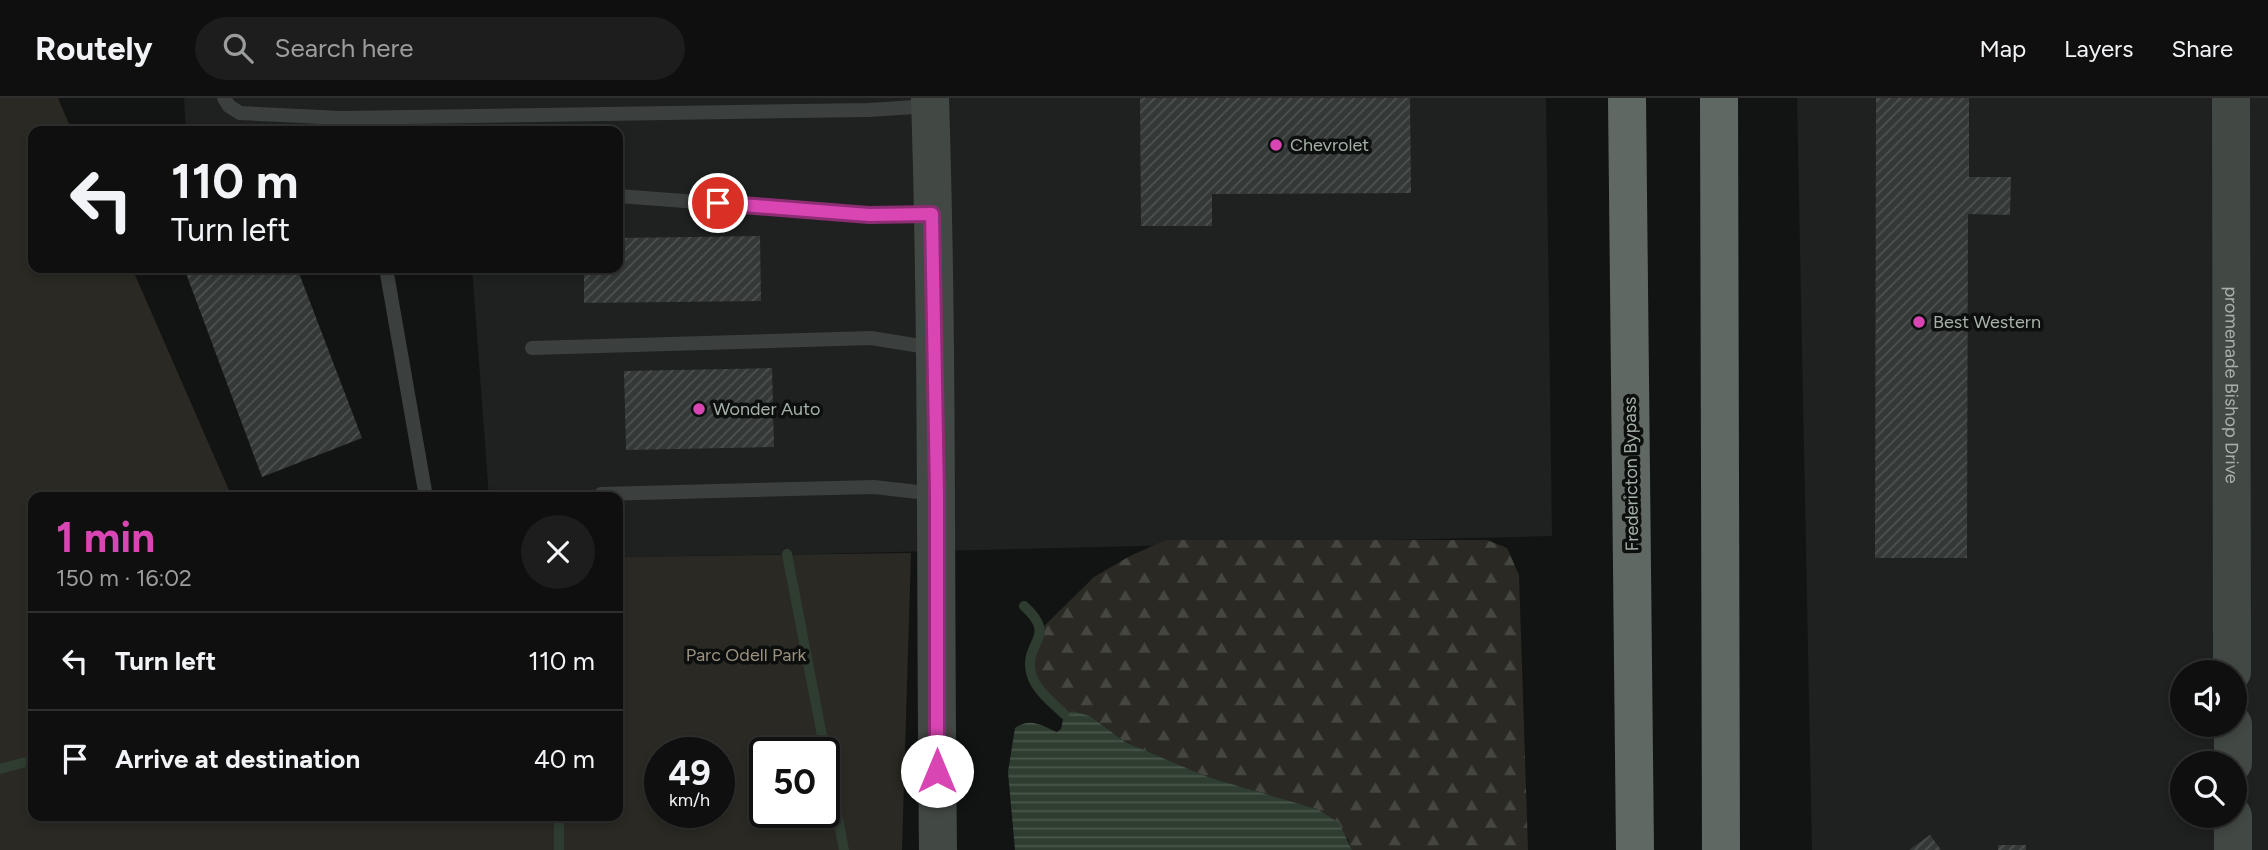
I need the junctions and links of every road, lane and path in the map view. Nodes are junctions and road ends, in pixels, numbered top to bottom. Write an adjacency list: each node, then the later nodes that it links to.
1 (224, 98): 5 (lane)
2 (1627, 98): 17 (highway, Fredericton Bypass)
3 (1719, 98): 18 (highway)
4 (2231, 98): 14 (main road, promenade Bishop Drive)
5 (930, 102): 7 (main road)
6 (623, 196): 7 (lane)
7 (932, 214): 10 (main road)
8 (387, 273): 11 (lane)
9 (532, 348): 10 (lane)
10 (934, 349): 13 (main road)
11 (425, 492)
12 (623, 493): 13 (lane)
13 (937, 494): 16 (main road)
14 (2232, 660)
15 (2233, 828): 19 (main road)
16 (938, 850)
17 (1635, 850)
18 (1721, 850)
19 (2233, 850)

